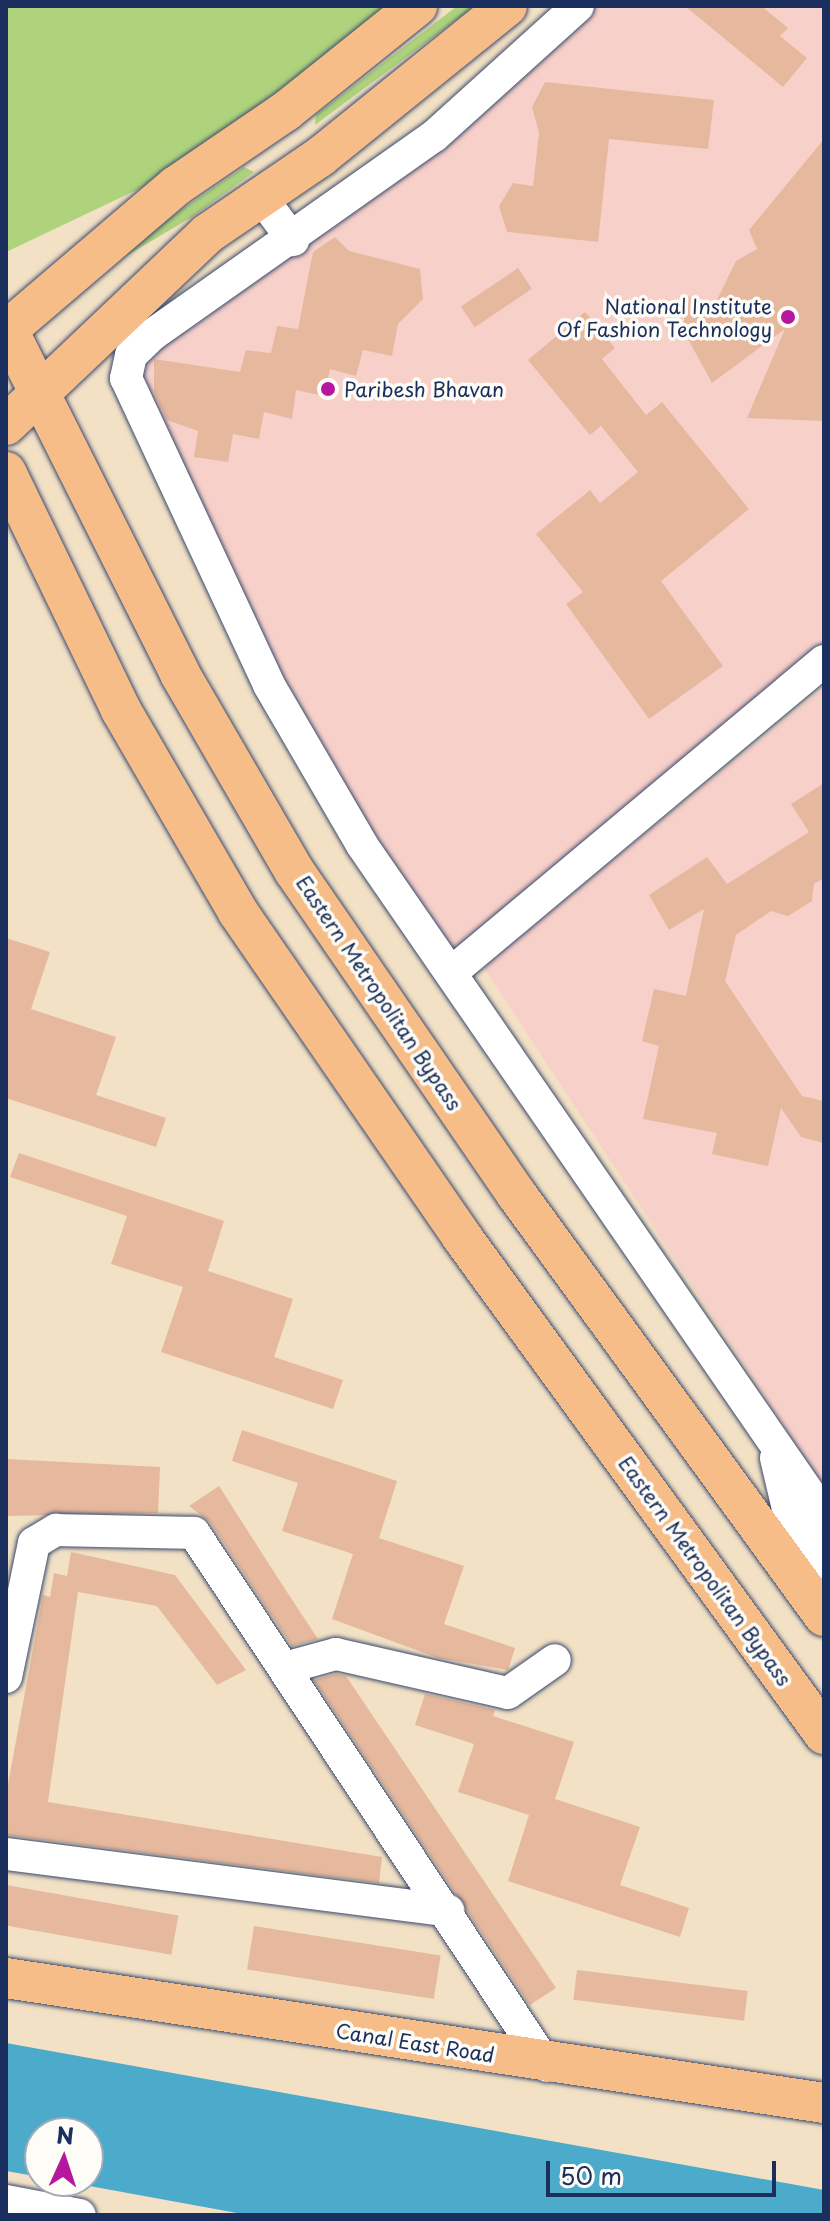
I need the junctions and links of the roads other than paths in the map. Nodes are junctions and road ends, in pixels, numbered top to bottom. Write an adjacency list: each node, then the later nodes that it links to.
1 (417, 6): 6 (main road)
2 (507, 6): 4 (main road)
3 (578, 6): 5 (street)
4 (261, 197): 5 (street); 7 (main road)
5 (293, 240): 12 (street)
6 (7, 329): 7 (main road, Eastern Metropolitan Bypass)
7 (42, 399): 8 (main road); 16 (main road, Eastern Metropolitan Bypass)
8 (6, 425)
9 (6, 472): 10 (main road, Eastern Metropolitan Bypass)
10 (22, 534): 20 (main road, Eastern Metropolitan Bypass)
11 (824, 661): 12 (street)
12 (452, 972): 13 (street)
13 (771, 1440): 14 (street); 15 (street)
14 (824, 1515)
15 (824, 1563)
16 (824, 1616)
17 (555, 1660): 18 (street)
18 (285, 1668): 19 (street); 22 (street)
19 (6, 1677)
20 (824, 1734)
21 (6, 1854): 22 (street)
22 (448, 1911): 24 (street)
23 (6, 1978): 24 (main road, Canal East Road)
24 (547, 2066): 25 (main road, Canal East Road)
25 (824, 2103)
26 (6, 2201): 27 (street)
27 (80, 2215)

